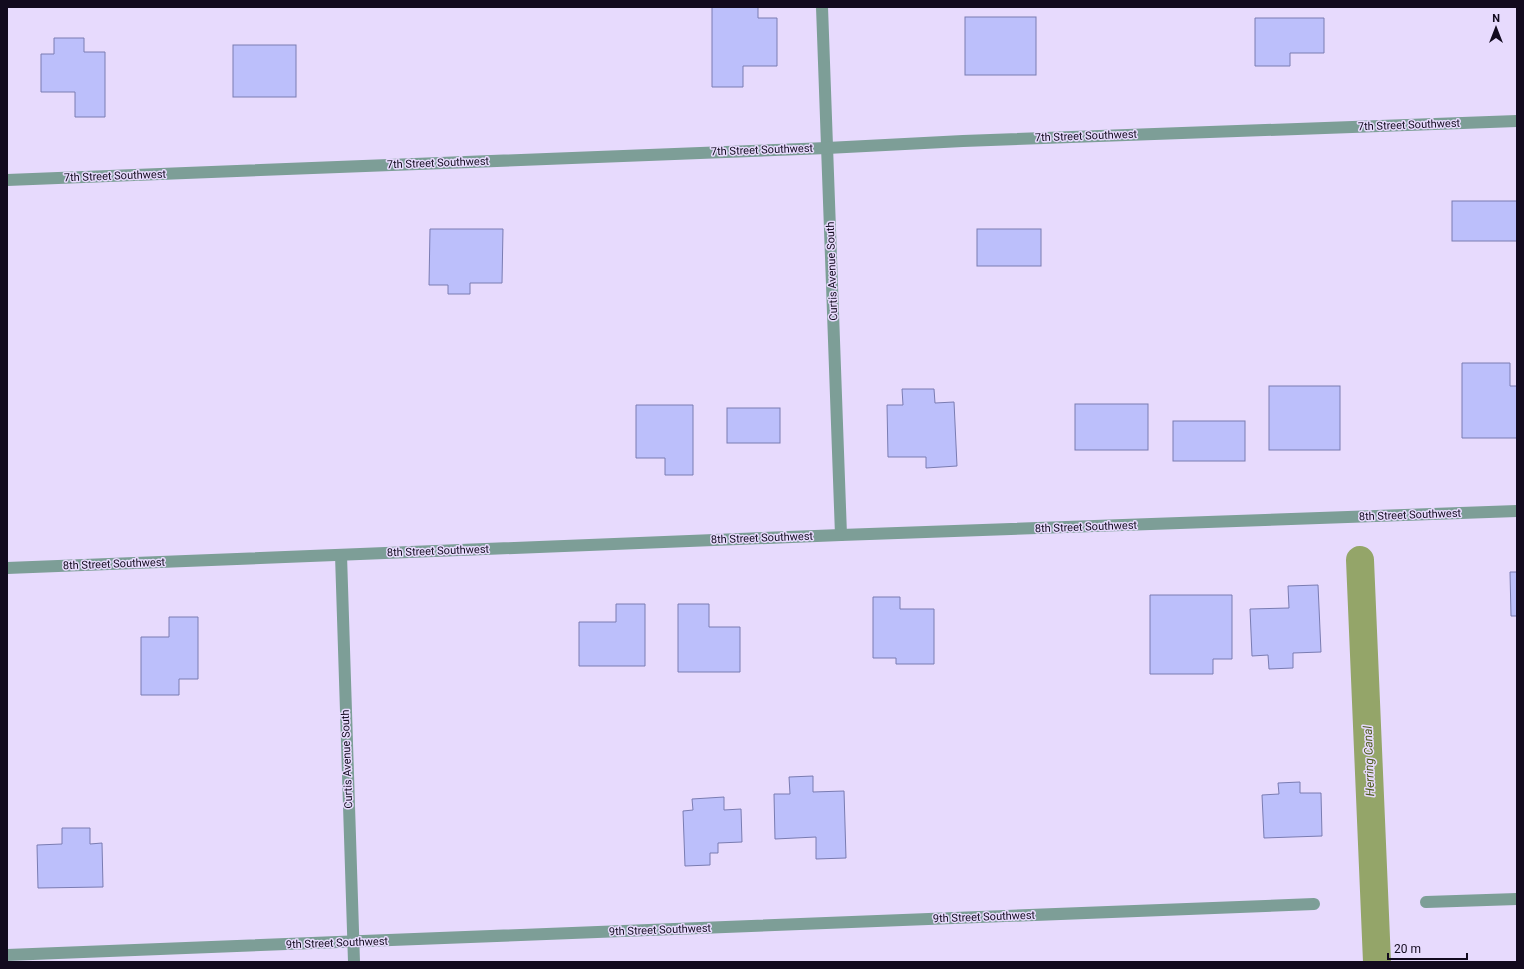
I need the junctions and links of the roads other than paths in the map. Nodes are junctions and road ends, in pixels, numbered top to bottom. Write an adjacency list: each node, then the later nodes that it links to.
1 (822, 7): 3 (street, Curtis Avenue South)
2 (1517, 121): 3 (street, 7th Street Southwest)
3 (827, 148): 4 (street, 7th Street Southwest); 6 (street, Curtis Avenue South)
4 (7, 180)
5 (1517, 511): 6 (street, 8th Street Southwest)
6 (841, 535): 7 (street, 8th Street Southwest)
7 (341, 555): 8 (street, 8th Street Southwest); 12 (street, Curtis Avenue South)
8 (7, 568)
9 (1517, 899): 10 (street)
10 (1426, 902)
11 (1314, 904): 12 (street, 9th Street Southwest)
12 (353, 942): 13 (street, 9th Street Southwest); 14 (street, Curtis Avenue South)
13 (7, 955)
14 (354, 962)

